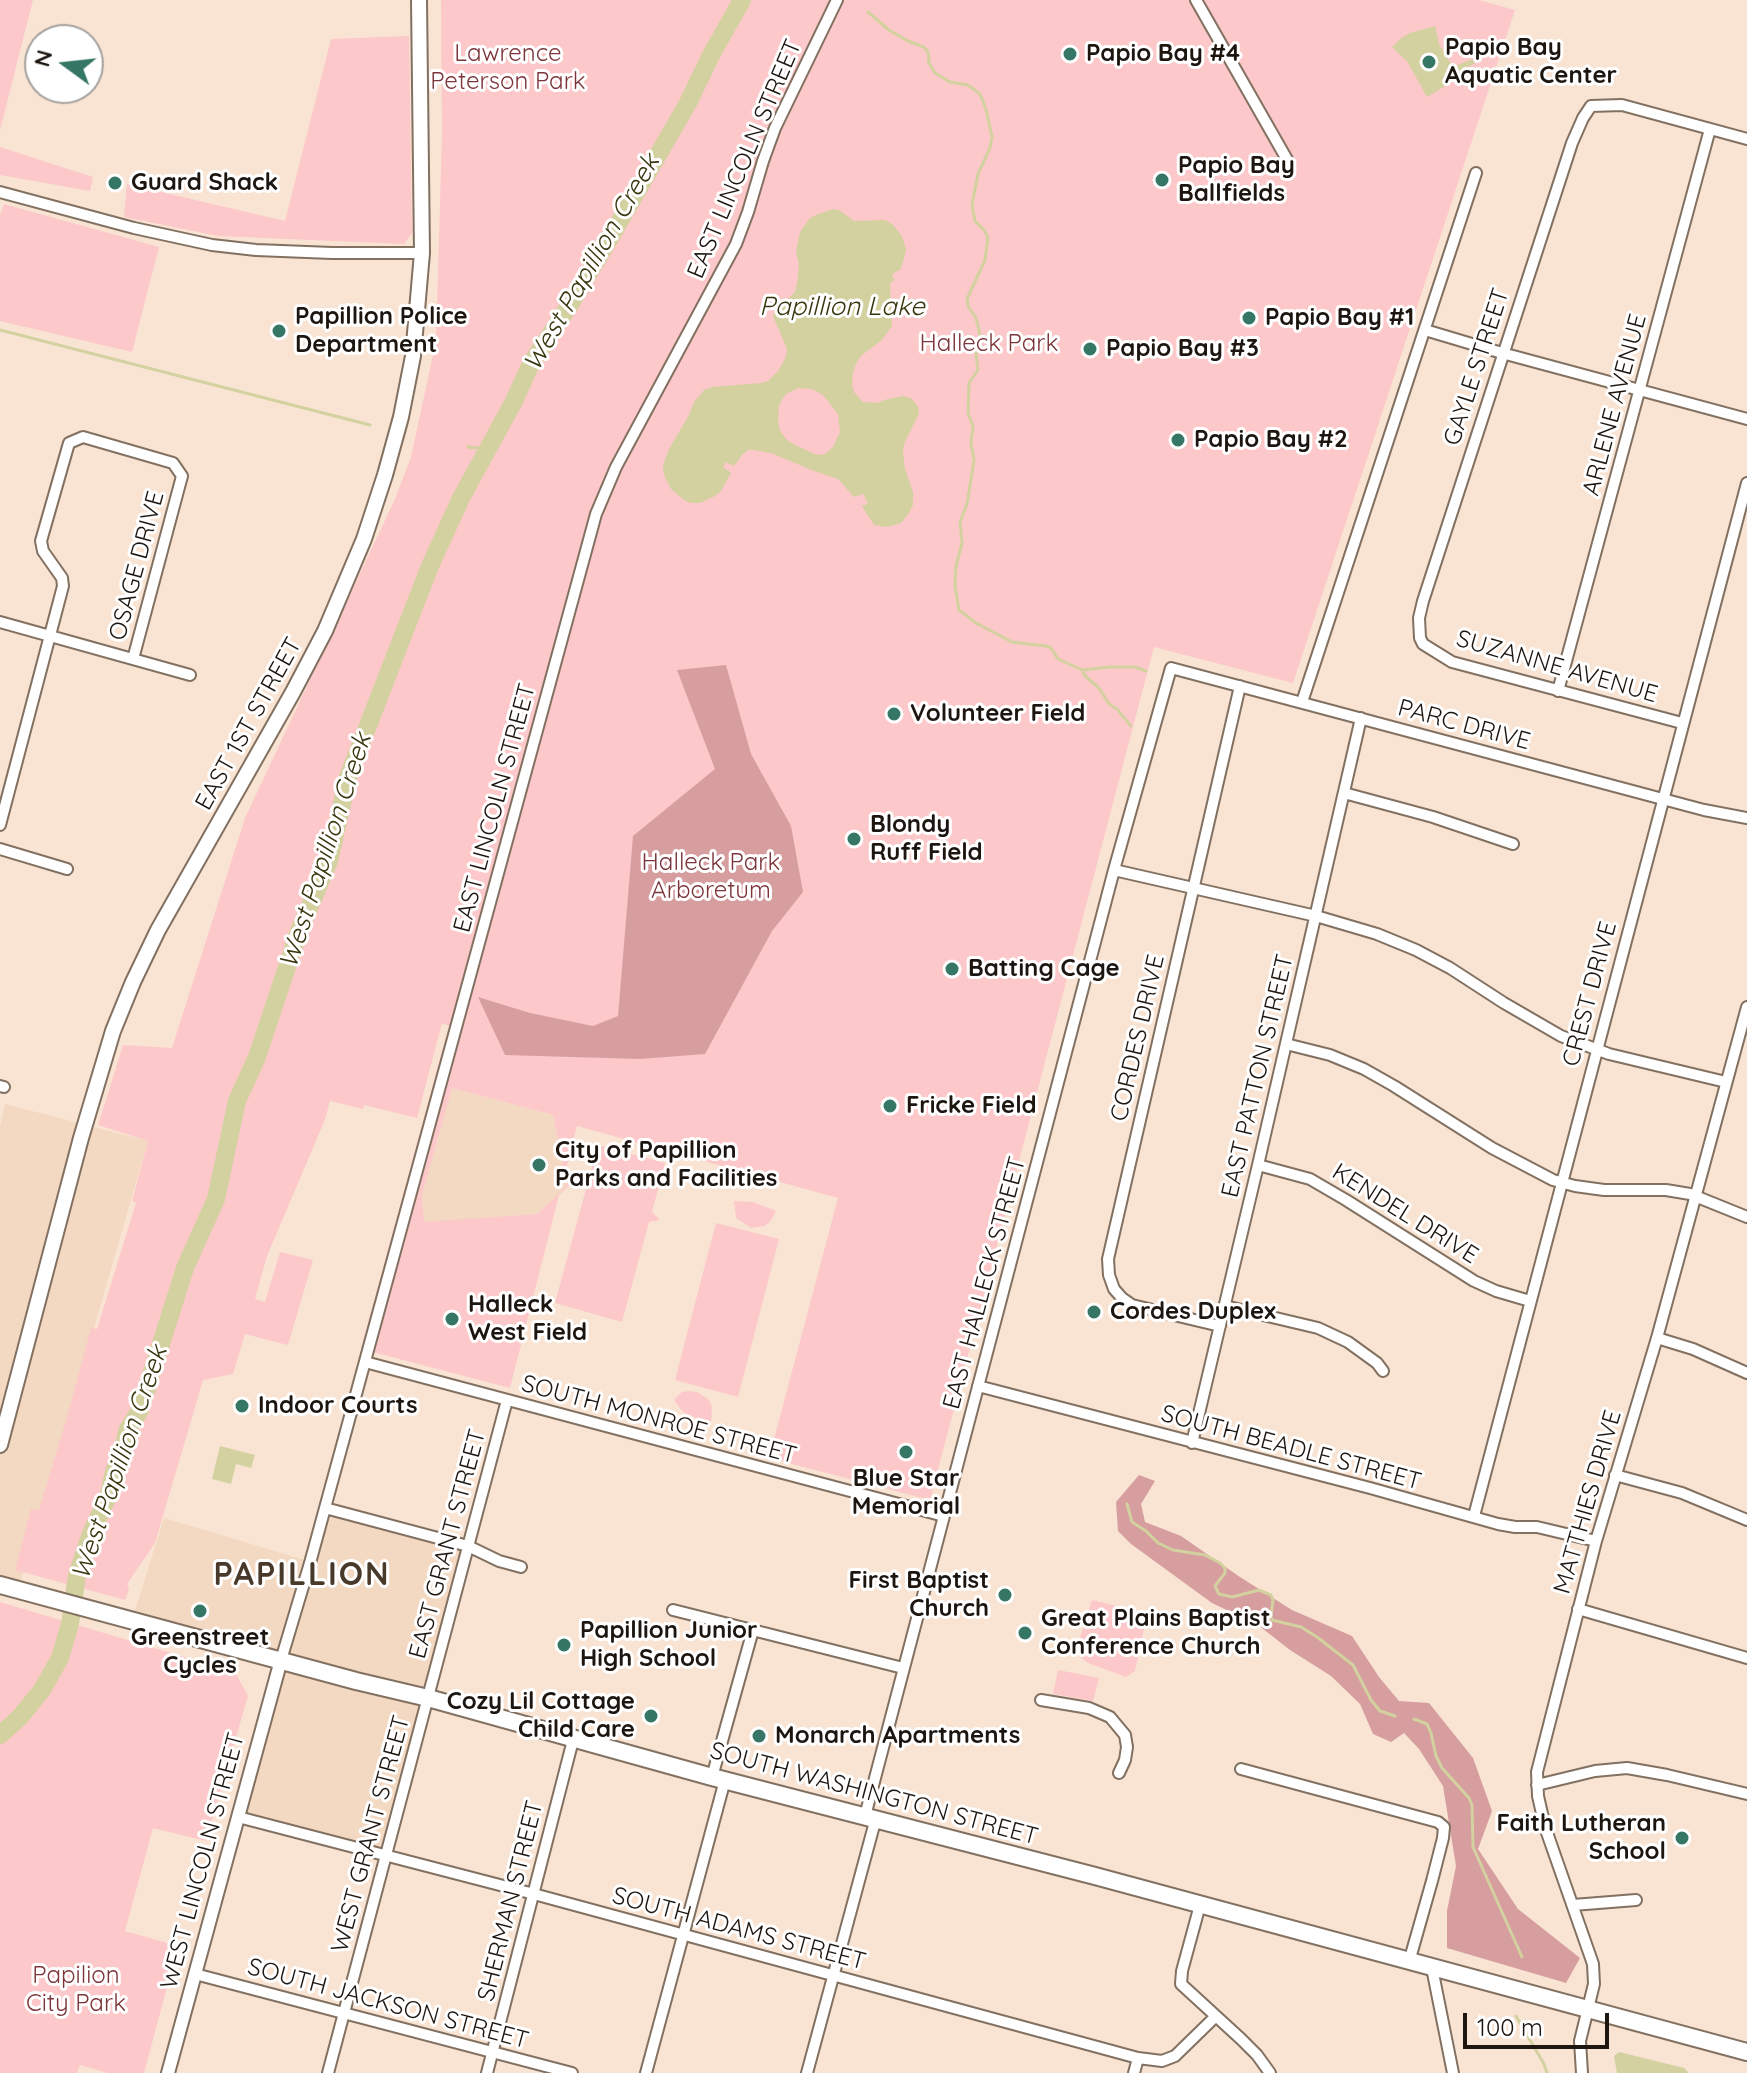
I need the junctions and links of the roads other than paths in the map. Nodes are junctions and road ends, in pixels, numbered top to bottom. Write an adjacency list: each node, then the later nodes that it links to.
1 (419, 0): 9 (main road, EAST 1ST STREET)
2 (837, 0): 48 (street, EAST LINCOLN STREET)
3 (1196, 0): 6 (street)
4 (1710, 129): 5 (street); 11 (street, GAYLE STREET); 12 (street, ARLENE AVENUE)
5 (1747, 139)
6 (1289, 163)
7 (1476, 173): 10 (street)
8 (0, 192): 9 (street)
9 (422, 253): 53 (main road, EAST 1ST STREET)
10 (1425, 330): 11 (street); 23 (street)
11 (1502, 353): 12 (street); 17 (street, GAYLE STREET)
12 (1639, 389): 13 (street); 22 (street, ARLENE AVENUE)
13 (1747, 419)
14 (1747, 483): 25 (street, CREST DRIVE)
15 (0, 622): 16 (street)
16 (51, 636): 18 (street); 18 (street, OSAGE DRIVE); 29 (street)
17 (1418, 647): 22 (street, SUZANNE AVENUE)
18 (133, 659): 20 (street)
19 (1171, 668): 21 (street, PARC DRIVE); 33 (street, EAST HALLECK STREET)
20 (190, 675)
21 (1240, 686): 23 (street, PARC DRIVE); 34 (street, CORDES DRIVE)
22 (1558, 691): 25 (street, SUZANNE AVENUE)
23 (1302, 702): 24 (street, PARC DRIVE)
24 (1361, 718): 26 (street, EAST PATTON STREET); 27 (street, PARC DRIVE)
25 (1682, 723): 27 (street, CREST DRIVE)
26 (1344, 793): 30 (street); 35 (street, EAST PATTON STREET)
27 (1662, 799): 28 (street, PARC DRIVE); 38 (street, CREST DRIVE)
28 (1747, 818)
29 (0, 825)
30 (1513, 844)
31 (0, 849): 32 (street)
32 (67, 869)
33 (1114, 870): 34 (street); 51 (street, EAST HALLECK STREET)
34 (1193, 888): 35 (street); 46 (street, CORDES DRIVE)
35 (1316, 916): 37 (street, EAST PATTON STREET); 38 (street)
36 (1747, 1007): 39 (street, MATTHIES DRIVE)
37 (1286, 1044): 40 (street, EAST PATTON STREET); 41 (street)
38 (1596, 1050): 39 (street); 41 (street, CREST DRIVE)
39 (1726, 1082): 42 (street, MATTHIES DRIVE)
40 (1258, 1165): 44 (street, KENDEL DRIVE); 45 (street, EAST PATTON STREET)
41 (1561, 1183): 42 (street); 44 (street, CREST DRIVE)
42 (1696, 1196): 43 (street); 47 (street, MATTHIES DRIVE)
43 (1747, 1217)
44 (1530, 1301): 59 (street, CREST DRIVE)
45 (1225, 1306): 46 (street, EAST PATTON STREET); 49 (street)
46 (1220, 1326): 54 (street, EAST PATTON STREET)
47 (1657, 1338): 50 (street); 56 (street, MATTHIES DRIVE)
48 (365, 1362): 52 (street, SOUTH MONROE STREET); 57 (street, EAST LINCOLN STREET)
49 (1383, 1371)
50 (1747, 1373)
51 (978, 1386): 54 (street, SOUTH BEADLE STREET); 58 (street, EAST HALLECK STREET)
52 (507, 1400): 58 (street, SOUTH MONROE STREET); 62 (street, EAST GRANT STREET)
53 (4, 1417): 55 (main road, EAST 1ST STREET)
54 (1192, 1443): 59 (street, SOUTH BEADLE STREET)
55 (0, 1445)
56 (1615, 1475): 60 (street); 61 (street, MATTHIES DRIVE)
57 (325, 1508): 62 (street); 69 (street, EAST LINCOLN STREET)
58 (944, 1516): 70 (street, EAST HALLECK STREET)
59 (1474, 1516): 61 (street, SOUTH BEADLE STREET)
60 (1747, 1520)
61 (1596, 1541): 65 (street, MATTHIES DRIVE)
62 (468, 1546): 63 (street); 71 (street, EAST GRANT STREET)
63 (521, 1567)
64 (0, 1585): 69 (main road, SOUTH WASHINGTON STREET)
65 (1578, 1609): 68 (street); 77 (street, MATTHIES DRIVE)
66 (673, 1610): 67 (street)
67 (753, 1630): 70 (street); 76 (street)
68 (1747, 1658)
69 (281, 1660): 71 (main road, SOUTH WASHINGTON STREET); 79 (street, WEST LINCOLN STREET)
70 (903, 1668): 80 (street, EAST HALLECK STREET)
71 (428, 1698): 73 (main road, SOUTH WASHINGTON STREET); 81 (street, WEST GRANT STREET)
72 (1041, 1700): 75 (street)
73 (573, 1740): 76 (main road, SOUTH WASHINGTON STREET); 82 (street, SHERMAN STREET)
74 (1241, 1769): 87 (street)
75 (1119, 1773)
76 (718, 1778): 80 (main road, SOUTH WASHINGTON STREET); 86 (street)
77 (1537, 1785): 78 (street); 85 (street, MATTHIES DRIVE)
78 (1747, 1794)
79 (238, 1817): 81 (street, SOUTH ADAMS STREET); 89 (street, WEST LINCOLN STREET)
80 (871, 1817): 84 (main road, SOUTH WASHINGTON STREET); 90 (street, EAST HALLECK STREET)
81 (386, 1854): 82 (street, SOUTH ADAMS STREET); 92 (street, WEST GRANT STREET)
82 (533, 1894): 86 (street, SOUTH ADAMS STREET); 95 (street, SHERMAN STREET)
83 (1636, 1900): 85 (street)
84 (1200, 1905): 87 (main road, SOUTH WASHINGTON STREET); 93 (street)
85 (1573, 1905): 91 (street, MATTHIES DRIVE)
86 (683, 1935): 90 (street, SOUTH ADAMS STREET); 101 (street)
87 (1409, 1962): 88 (main road, SOUTH WASHINGTON STREET)
88 (1432, 1968): 91 (main road, SOUTH WASHINGTON STREET); 105 (street)
89 (195, 1974): 92 (street, SOUTH JACKSON STREET); 97 (street, WEST LINCOLN STREET)
90 (833, 1975): 96 (street, SOUTH ADAMS STREET); 102 (street, EAST HALLECK STREET)
91 (1589, 2009): 94 (main road, SOUTH WASHINGTON STREET); 106 (street, MATTHIES DRIVE)
92 (344, 2013): 95 (street, SOUTH JACKSON STREET); 98 (street, WEST GRANT STREET)
93 (1215, 2017): 96 (street, SOUTH ADAMS STREET); 104 (street)
94 (1743, 2050)
95 (493, 2052): 99 (street, SHERMAN STREET); 100 (street, SOUTH JACKSON STREET)
96 (1138, 2058): 103 (street)
97 (168, 2073)
98 (328, 2073)
99 (487, 2073)
100 (572, 2073)
101 (646, 2073)
102 (807, 2073)
103 (1134, 2073)
104 (1270, 2073)
105 (1453, 2073)
106 (1582, 2073)

